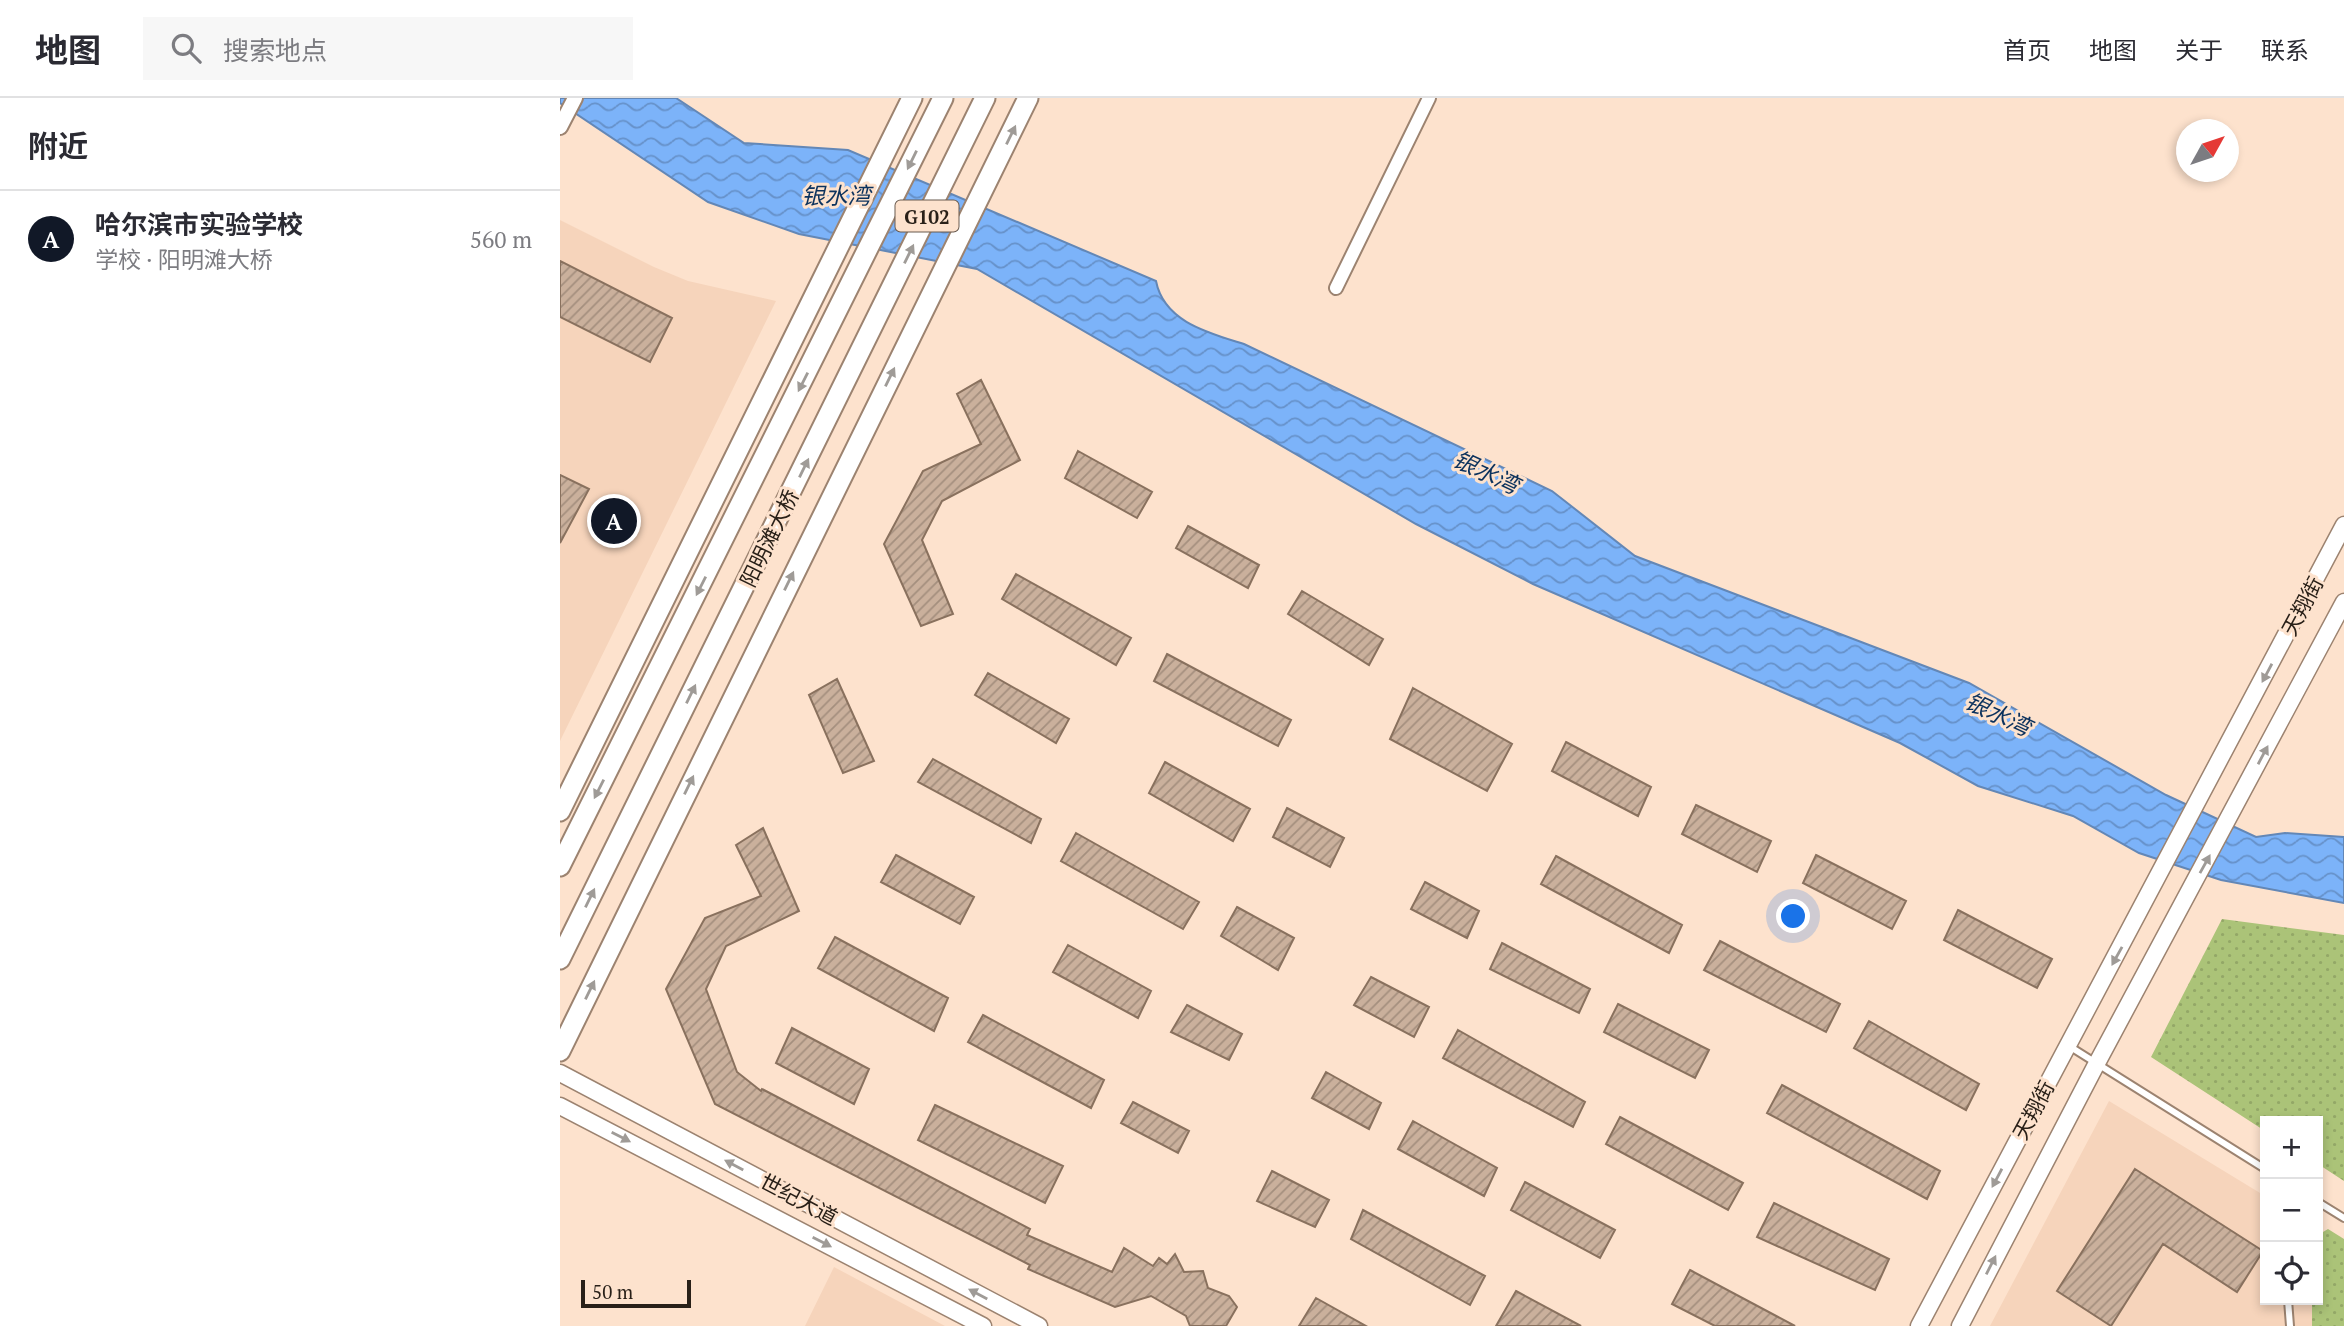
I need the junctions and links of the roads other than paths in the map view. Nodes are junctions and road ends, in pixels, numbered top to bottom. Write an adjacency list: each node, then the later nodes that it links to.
1 (575, 98): 8 (street)
2 (899, 98): 9 (highway)
3 (912, 98): 9 (highway)
4 (985, 98): 17 (highway, 阳明滩大桥 / G102, one-way to 4)
5 (1028, 98): 19 (highway, one-way to 5)
6 (1429, 98): 11 (street)
7 (943, 99): 16 (highway, 阳明滩大桥 / G102, one-way to 16)
8 (560, 127)
9 (882, 143): 10 (highway)
10 (816, 278): 14 (highway); 15 (highway)
11 (1336, 288)
12 (2344, 525): 18 (main road, 天翔街, one-way to 18)
13 (2344, 602): 20 (main road, 天翔街, one-way to 13)
14 (560, 789)
15 (560, 811)
16 (560, 866)
17 (560, 959)
18 (2068, 1045): 20 (lane); 29 (main road, 天翔街, one-way to 29)
19 (560, 1051)
20 (2096, 1063): 23 (lane); 30 (main road, 天翔街, one-way to 20)
21 (560, 1073): 28 (main road, 世纪大道, one-way to 21)
22 (560, 1106): 27 (main road, 世纪大道, one-way to 27)
23 (2260, 1165)
24 (2323, 1205): 25 (lane)
25 (2344, 1218)
26 (2288, 1305): 31 (lane)
27 (983, 1326)
28 (1039, 1326)
29 (1919, 1326)
30 (1959, 1326)
31 (2290, 1326)

